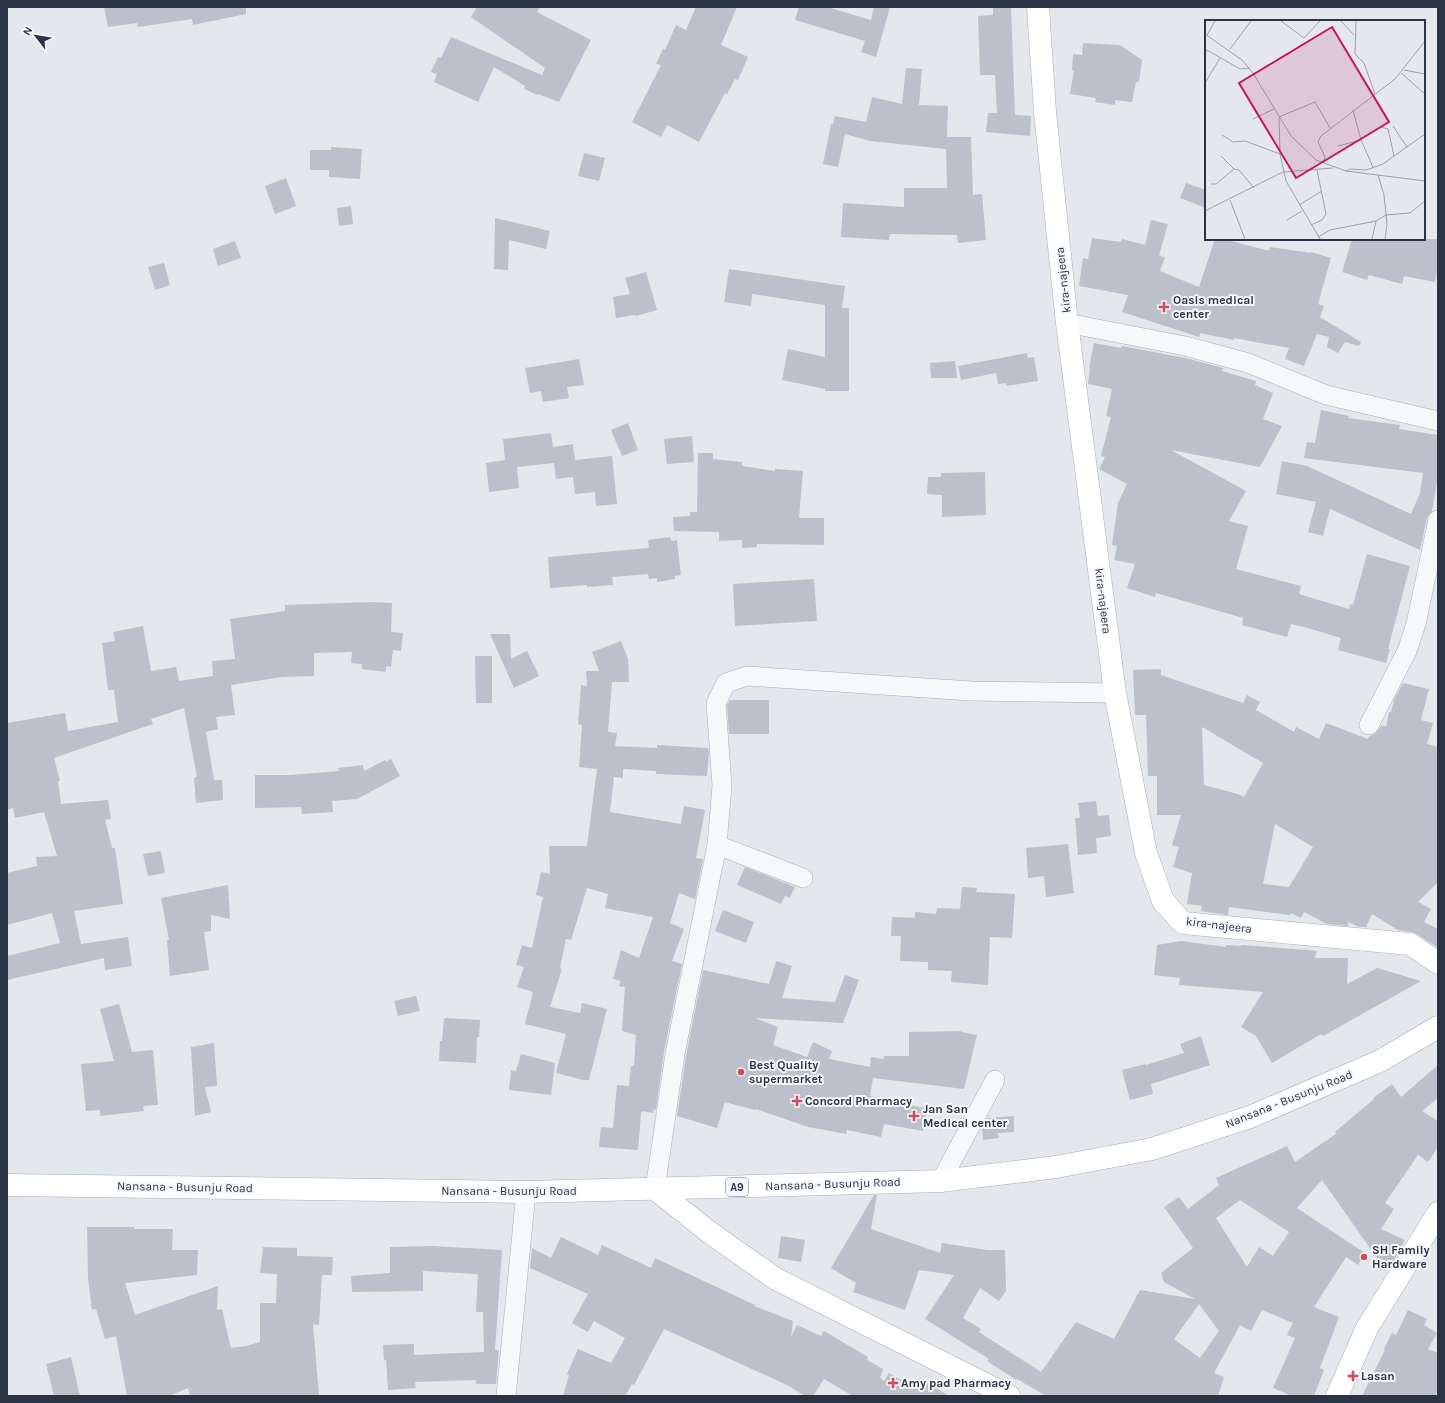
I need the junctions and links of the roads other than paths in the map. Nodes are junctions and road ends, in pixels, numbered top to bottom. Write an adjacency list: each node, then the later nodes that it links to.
1 (1038, 7): 2 (street, kira-najeera)
2 (1067, 323): 3 (street); 5 (street, kira-najeera)
3 (1438, 421)
4 (1438, 520): 6 (street)
5 (1115, 693): 7 (street); 9 (street, kira-najeera)
6 (1368, 725)
7 (717, 845): 8 (street); 14 (street)
8 (804, 878)
9 (1438, 964)
10 (1438, 1027): 12 (street, Nansana - Busunju Road / A9)
11 (996, 1080): 12 (street)
12 (941, 1181): 14 (street, Nansana - Busunju Road / A9)
13 (7, 1185): 15 (street, Nansana - Busunju Road / A9)
14 (654, 1189): 15 (street, Nansana - Busunju Road / A9); 18 (street)
15 (526, 1192): 17 (street)
16 (1438, 1213): 19 (street)
17 (506, 1396)
18 (1009, 1396)
19 (1337, 1396)

